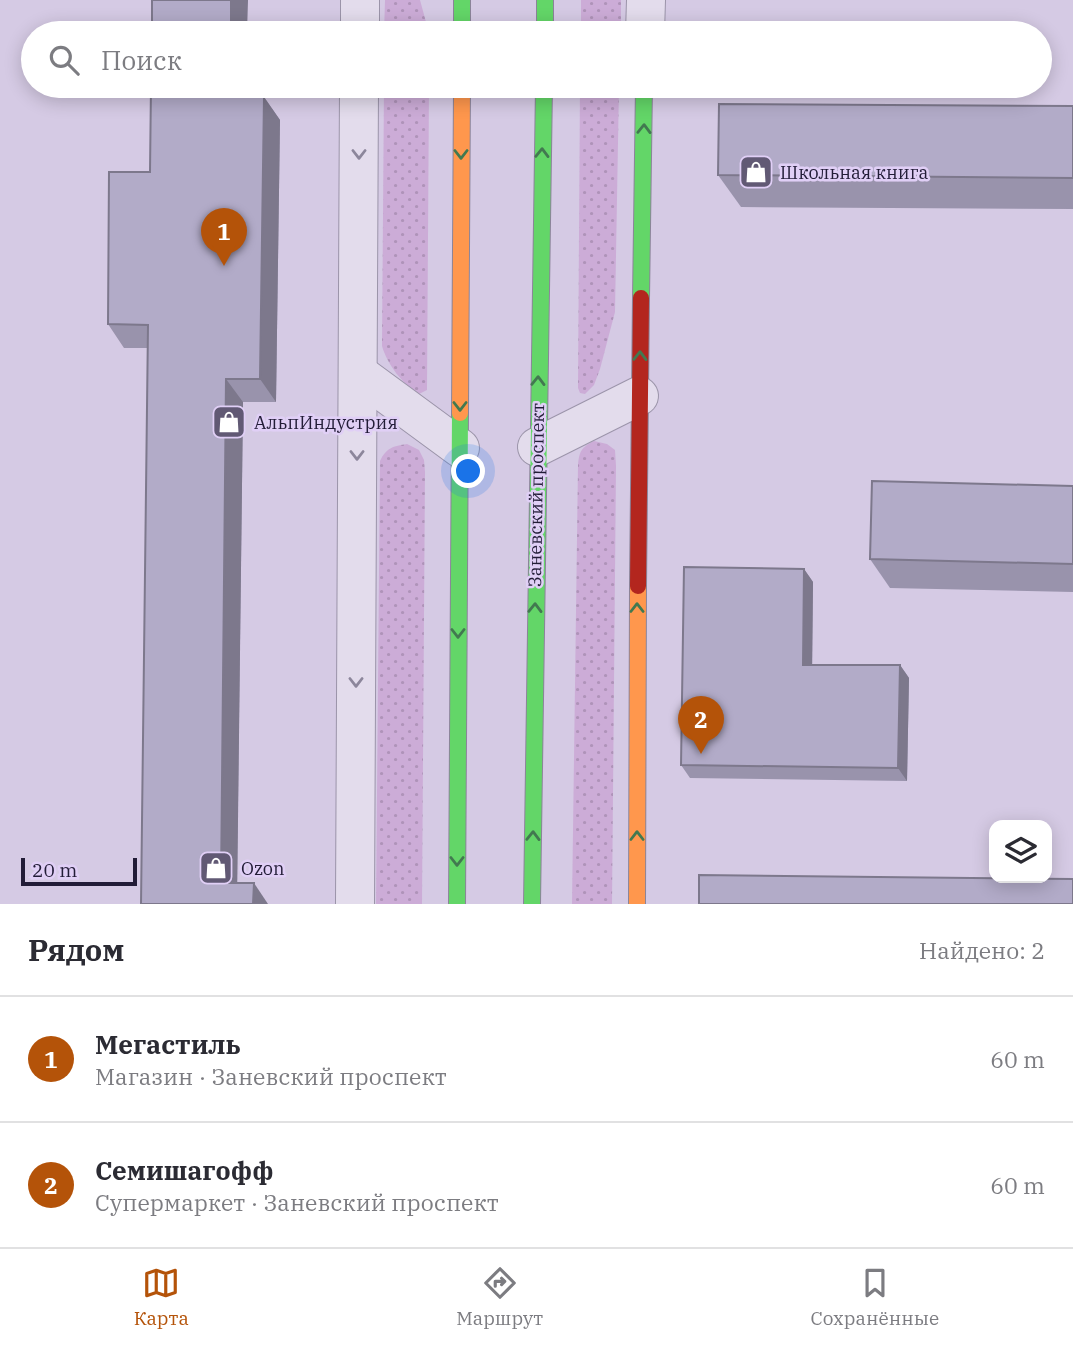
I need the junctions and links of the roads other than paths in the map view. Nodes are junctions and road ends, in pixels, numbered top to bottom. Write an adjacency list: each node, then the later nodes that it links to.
1 (360, 0): 5 (street)
2 (462, 0): 6 (main road)
3 (545, 0): 7 (main road)
4 (646, 0): 8 (street)
5 (359, 21)
6 (462, 21)
7 (544, 21)
8 (645, 21)
9 (359, 98): 13 (street, one-way to 13)
10 (462, 98): 16 (main road, one-way to 16)
11 (544, 98): 15 (main road, Заневский проспект, one-way to 11)
12 (644, 98): 14 (main road, one-way to 12)
13 (358, 373): 16 (street); 17 (street, one-way to 17)
14 (639, 396): 15 (street); 20 (main road, one-way to 14)
15 (537, 447): 19 (main road, Заневский проспект, one-way to 15)
16 (460, 448): 18 (main road, one-way to 18)
17 (355, 904)
18 (457, 904)
19 (532, 904)
20 (636, 904)

